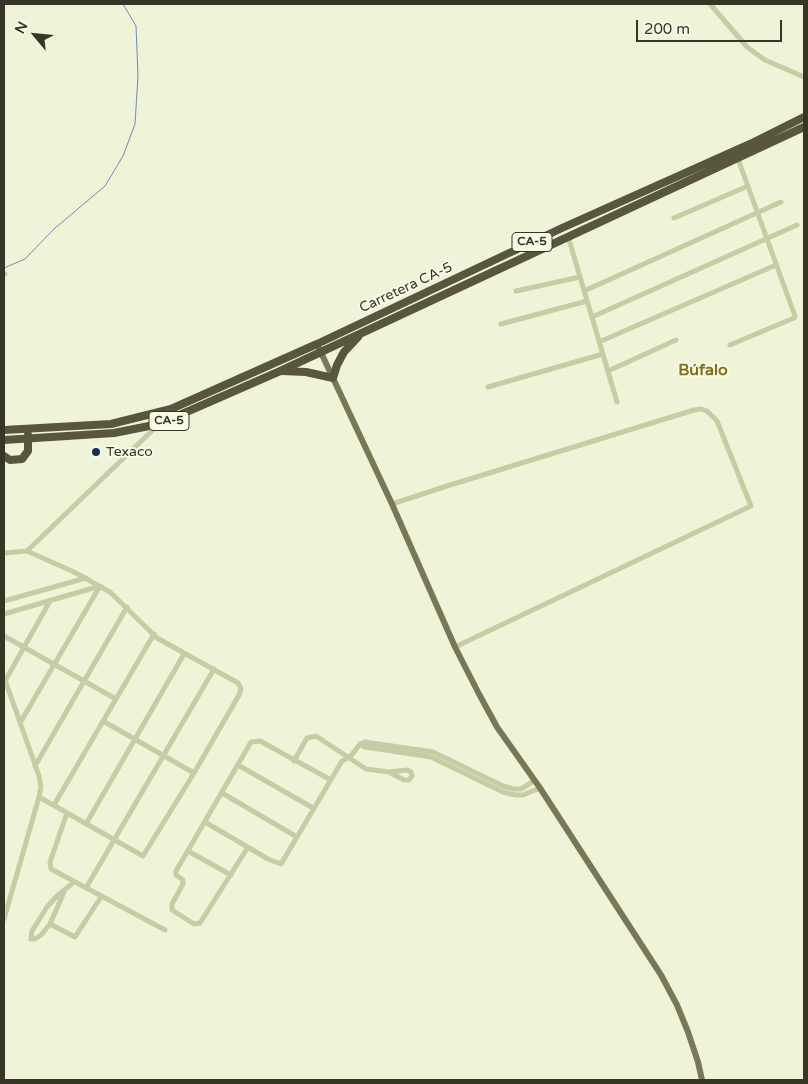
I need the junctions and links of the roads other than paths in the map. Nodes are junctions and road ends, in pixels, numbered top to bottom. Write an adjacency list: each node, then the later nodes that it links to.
1 (710, 4): 2 (street)
2 (804, 77)
3 (804, 117): 5 (highway, Carretera CA-5 / CA-5)
4 (804, 127): 6 (highway, Carretera CA-5 / CA-5)
5 (750, 144): 7 (highway); 25 (highway, Carretera CA-5 / CA-5)
6 (738, 159): 7 (highway, Carretera CA-5 / CA-5); 8 (street)
7 (700, 176): 13 (highway, Carretera CA-5 / CA-5)
8 (748, 186): 10 (street); 11 (street)
9 (782, 202): 10 (street)
10 (757, 212): 14 (street); 18 (street)
11 (674, 218)
12 (797, 225): 14 (street)
13 (568, 236): 16 (street); 22 (highway, Carretera CA-5 / CA-5)
14 (767, 238): 15 (street); 20 (street)
15 (776, 265): 24 (street); 26 (street)
16 (580, 277): 17 (street); 18 (street)
17 (516, 291)
18 (584, 291): 19 (street)
19 (587, 301): 20 (street); 21 (street)
20 (592, 317): 24 (street)
21 (501, 324)
22 (361, 332): 27 (highway, Carretera CA-5 / CA-5); 31 (highway)
23 (676, 340): 29 (street)
24 (600, 342): 28 (street)
25 (316, 344): 27 (main road); 36 (highway, Carretera CA-5 / CA-5)
26 (730, 345)
27 (320, 352): 30 (highway, Carretera CA-5 / CA-5); 31 (main road)
28 (603, 354): 29 (street); 32 (street)
29 (608, 370): 33 (street)
30 (278, 372): 31 (highway); 34 (highway, Carretera CA-5 / CA-5)
31 (333, 378): 40 (main road)
32 (488, 387)
33 (617, 402)
34 (159, 424): 37 (highway, Carretera CA-5 / CA-5); 41 (street)
35 (4, 430): 36 (highway, Carretera CA-5 / CA-5)
36 (27, 430): 37 (highway)
37 (29, 439): 38 (highway, Carretera CA-5 / CA-5); 39 (highway)
38 (4, 440)
39 (4, 456)
40 (392, 504): 52 (main road); 52 (street)
41 (27, 551): 42 (street); 43 (street)
42 (4, 553)
43 (86, 578): 44 (street); 45 (street)
44 (100, 586): 46 (street); 47 (street); 54 (street)
45 (4, 601)
46 (50, 601): 48 (street); 51 (street)
47 (127, 607): 49 (street); 57 (street)
48 (4, 614)
49 (154, 634): 53 (street); 58 (street)
50 (4, 636): 51 (street)
51 (25, 647): 54 (street); 56 (street)
52 (455, 647): 71 (main road)
53 (184, 654): 55 (street); 61 (street)
54 (54, 664): 57 (street); 60 (street)
55 (214, 669): 63 (street); 69 (street)
56 (4, 679): 60 (street)
57 (85, 680): 58 (street); 67 (street)
58 (116, 699): 59 (street)
59 (104, 721): 61 (street); 75 (street)
60 (20, 723): 67 (street)
61 (135, 739): 63 (street); 79 (street)
62 (360, 744): 64 (street); 71 (street); 72 (street)
63 (164, 756): 69 (street); 81 (street)
64 (350, 757): 65 (street); 68 (street); 70 (street)
65 (294, 761): 66 (street); 70 (street)
66 (238, 765): 73 (street); 76 (street)
67 (35, 766): 74 (street)
68 (389, 772)
69 (194, 773): 81 (street)
70 (331, 780): 76 (street)
71 (534, 781): 72 (main road)
72 (540, 788): 92 (main road)
73 (222, 793): 78 (street); 80 (street)
74 (39, 797): 75 (street); 89 (street)
75 (54, 805): 77 (street)
76 (314, 808): 80 (street)
77 (67, 813): 79 (street); 85 (street)
78 (205, 822): 82 (street); 83 (street)
79 (86, 824): 81 (street)
80 (297, 837): 82 (street)
81 (114, 840): 86 (street)
82 (248, 847): 84 (street)
83 (188, 850): 84 (street); 84 (street)
84 (231, 875)
85 (74, 882): 86 (street); 87 (street)
86 (86, 888): 88 (street)
87 (64, 892): 90 (street); 90 (street)
88 (102, 897): 90 (street); 91 (street)
89 (4, 919)
90 (50, 924)
91 (165, 930)
92 (702, 1080)

